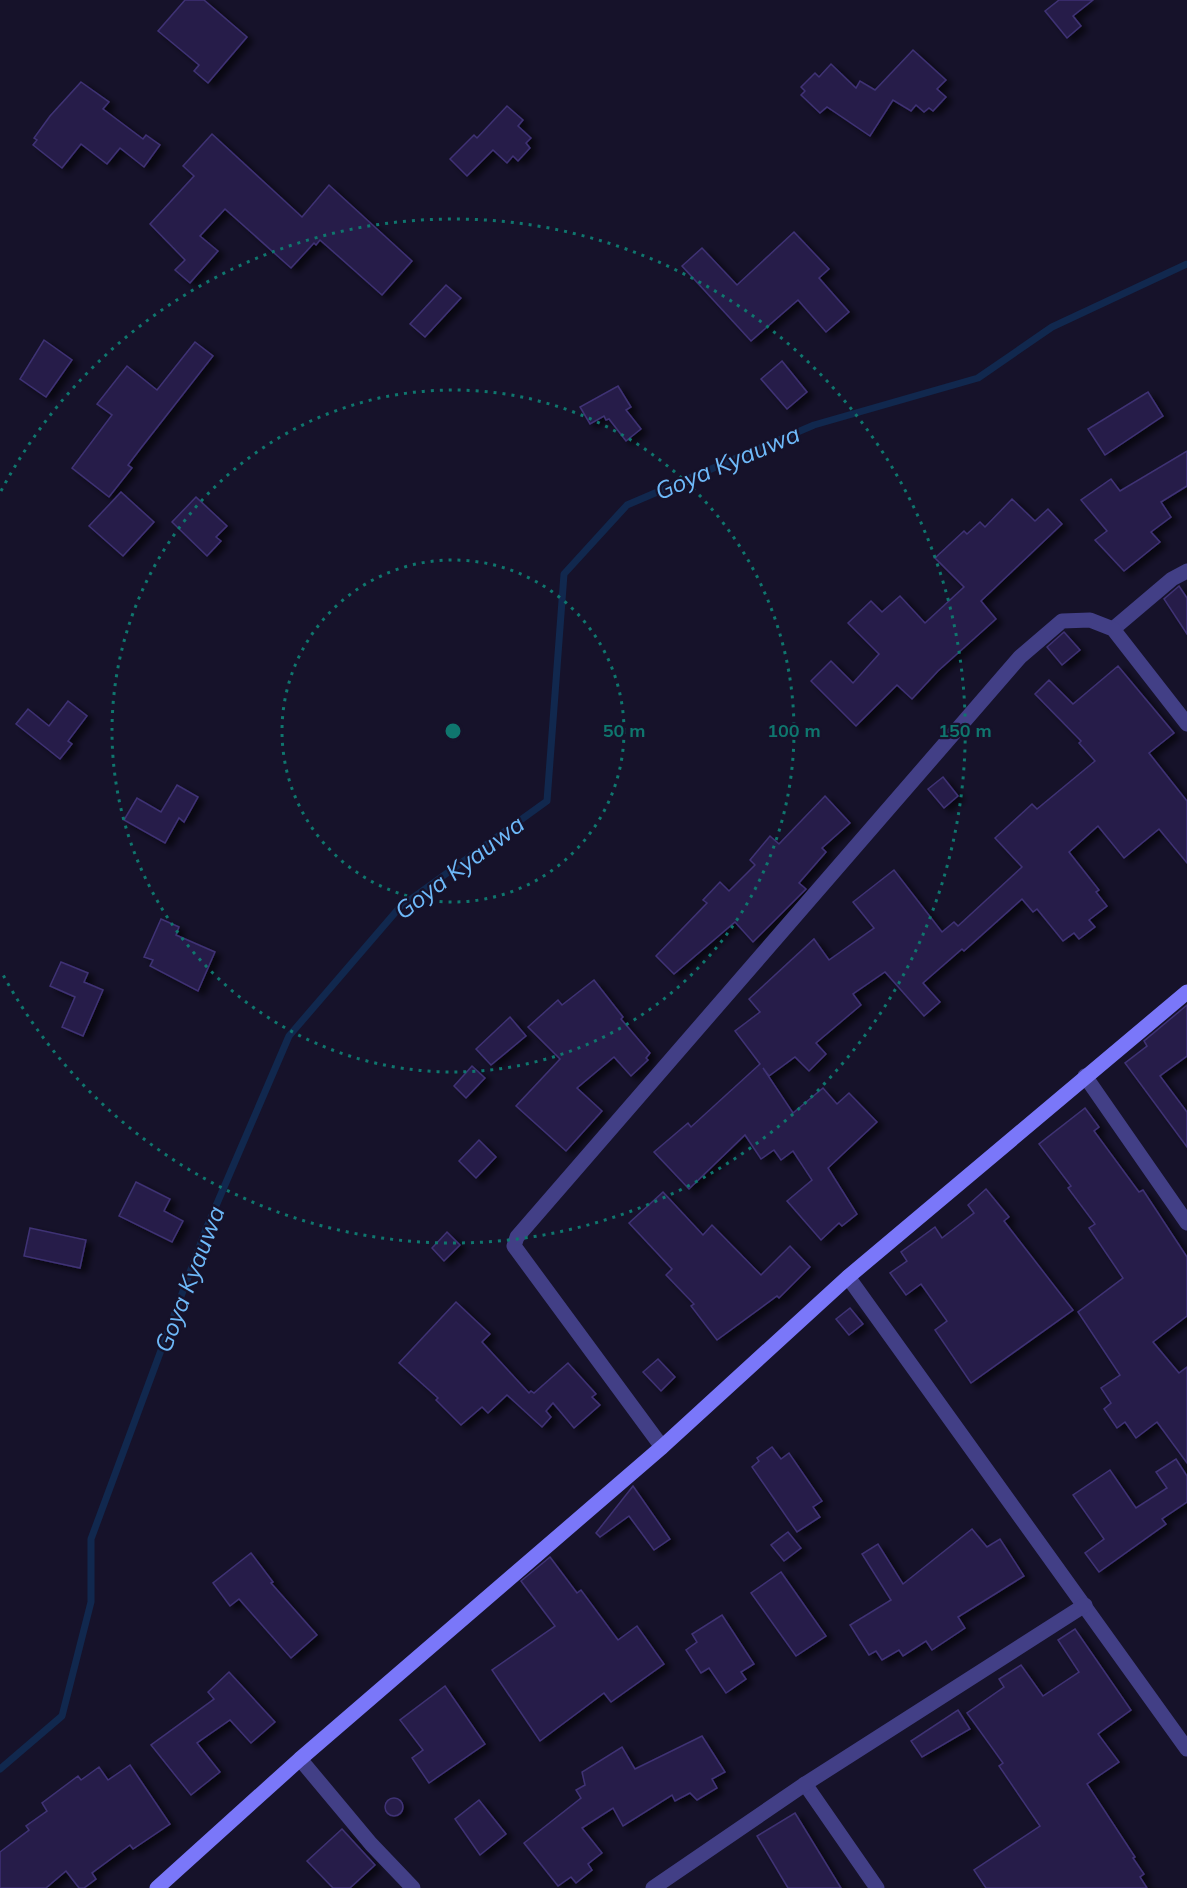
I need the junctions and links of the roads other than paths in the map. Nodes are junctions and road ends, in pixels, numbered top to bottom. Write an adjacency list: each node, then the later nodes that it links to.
1 (1187, 571): 2 (street)
2 (1113, 629): 3 (street); 8 (street)
3 (1187, 724)
4 (1187, 992): 5 (street)
5 (1085, 1076): 6 (street); 7 (street)
6 (1187, 1223)
7 (848, 1277): 8 (street); 9 (street)
8 (662, 1447): 11 (street)
9 (1085, 1605): 10 (street); 12 (street)
10 (1187, 1749)
11 (300, 1759): 13 (street); 14 (street)
12 (805, 1784): 15 (street); 16 (street)
13 (157, 1888)
14 (413, 1888)
15 (653, 1888)
16 (877, 1888)

